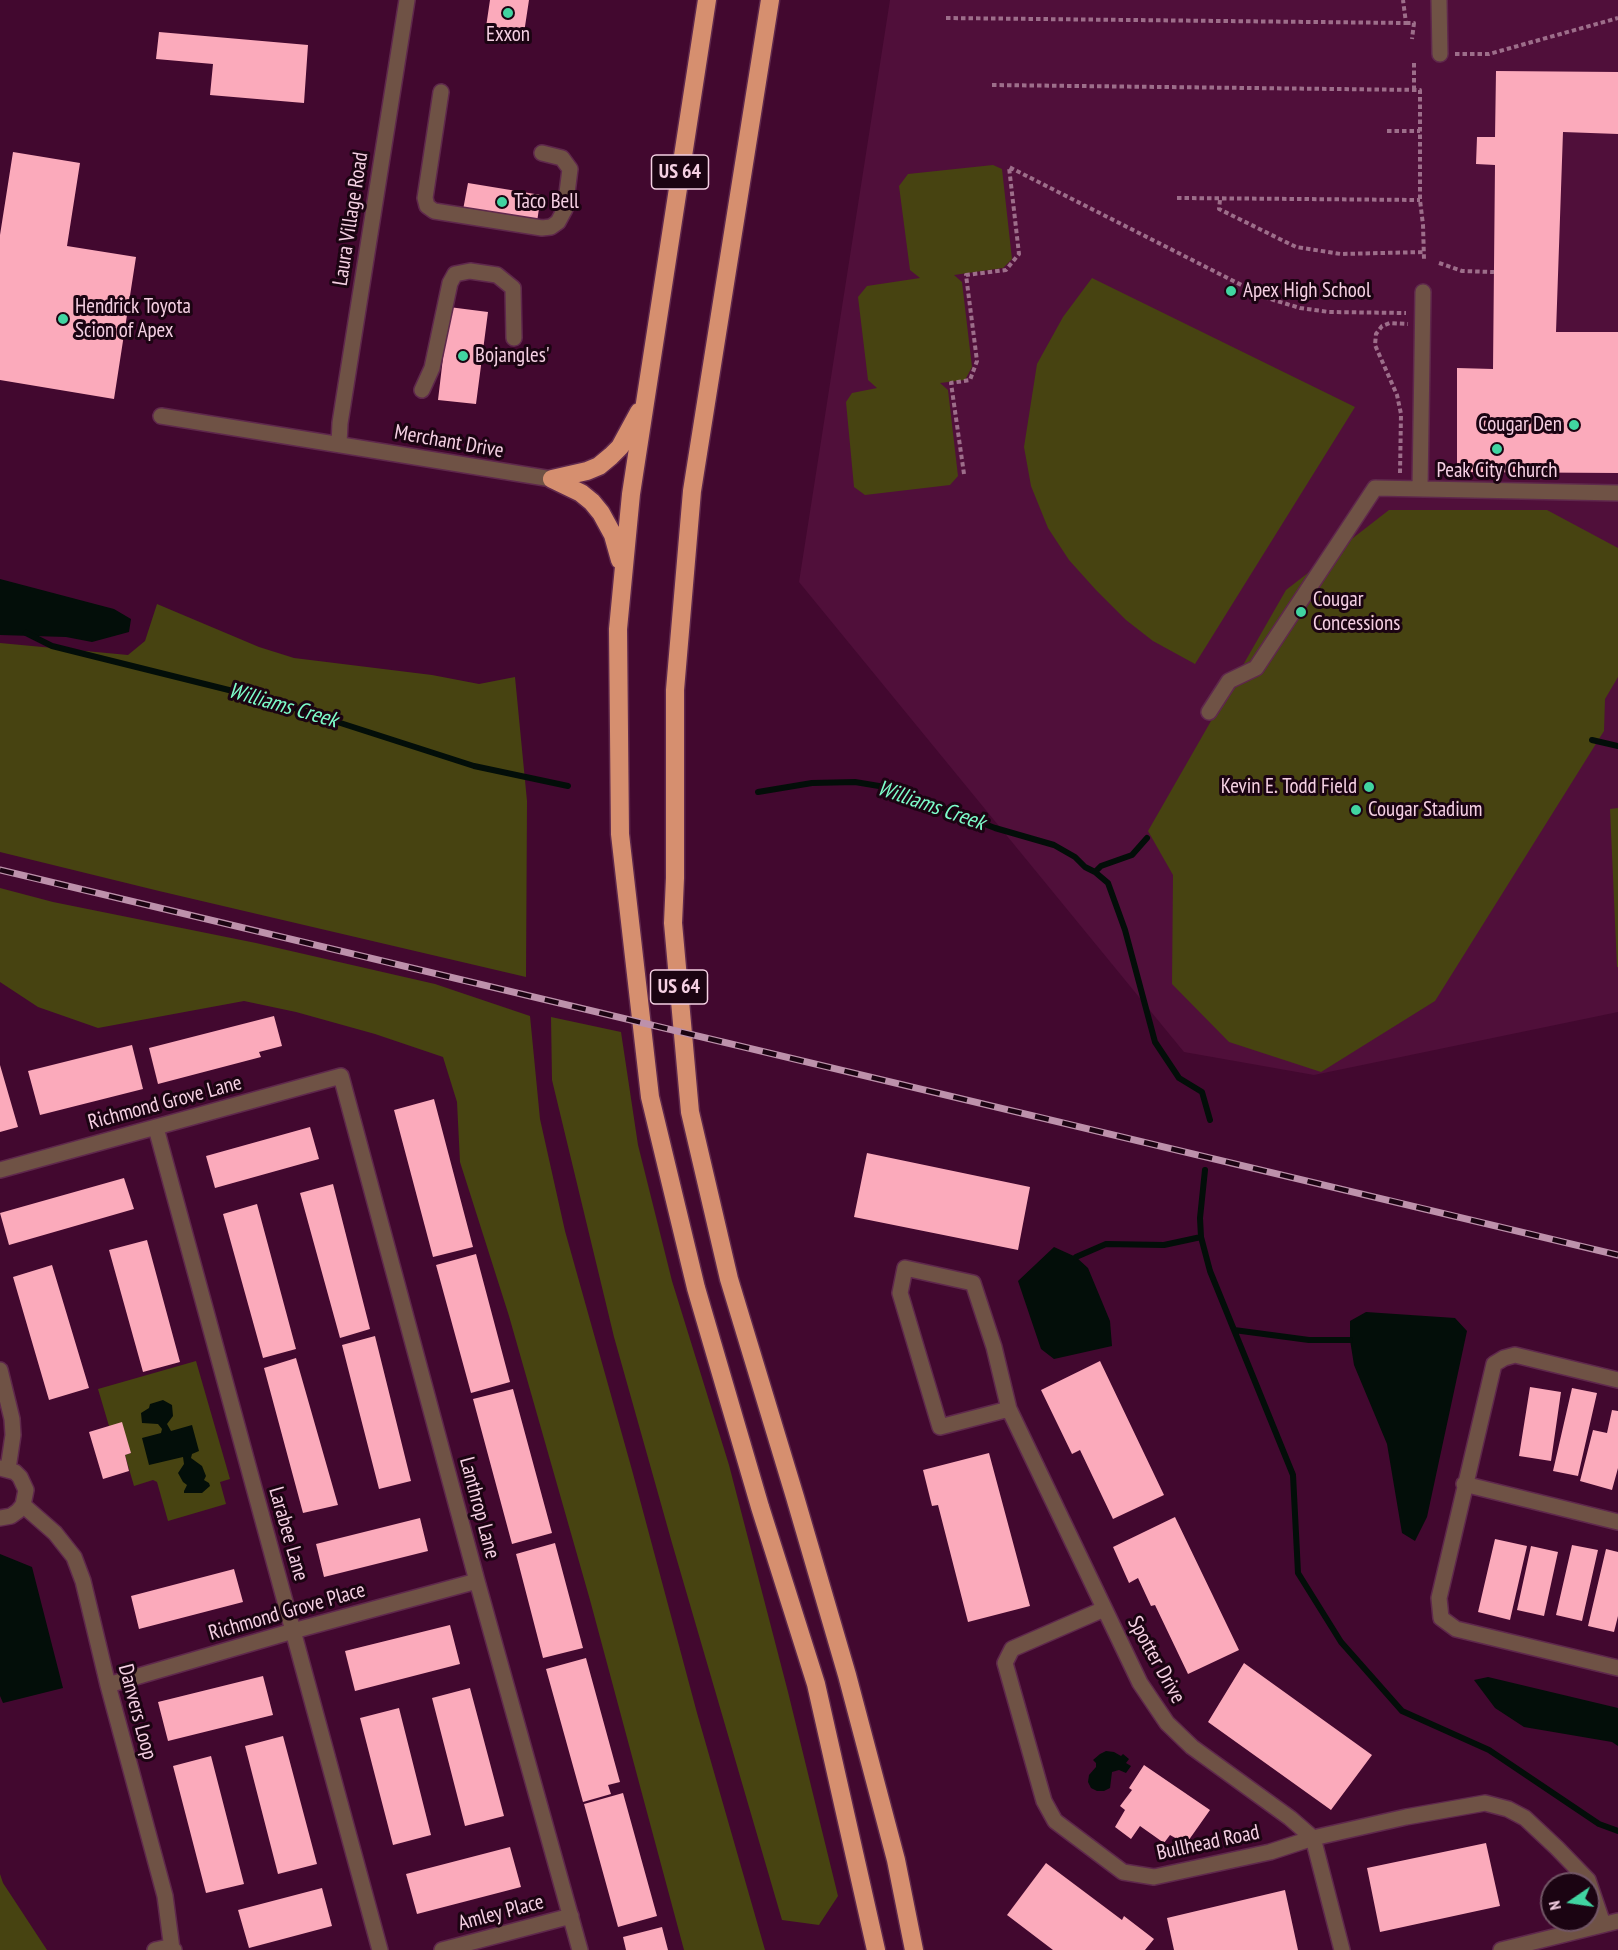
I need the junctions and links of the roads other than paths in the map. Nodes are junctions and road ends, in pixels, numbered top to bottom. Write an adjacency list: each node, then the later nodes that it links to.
1 (407, 0): 13 (street, Laura Village Road)
2 (707, 0): 11 (highway, US 64)
3 (770, 0): 46 (highway, US 64)
4 (1439, 0): 5 (street)
5 (1440, 54)
6 (441, 92): 7 (street)
7 (542, 153)
8 (1423, 292): 15 (street)
9 (514, 338): 10 (street)
10 (422, 390)
11 (645, 402): 14 (highway); 17 (highway, US 64)
12 (161, 416): 13 (street, Merchant Drive)
13 (339, 444): 14 (street, Merchant Drive)
14 (552, 479): 17 (highway)
15 (1420, 489): 16 (street); 18 (street)
16 (1618, 493)
17 (623, 574): 37 (highway, US 64)
18 (1209, 712)
19 (341, 1076): 20 (street, Richmond Grove Lane); 30 (street, Lanthrop Lane)
20 (156, 1128): 21 (street, Richmond Grove Lane); 32 (street, Larabee Lane)
21 (0, 1170)
22 (0, 1370): 25 (street)
23 (1618, 1380): 26 (street)
24 (1009, 1409): 24 (street, Spotter Drive); 31 (street, Spotter Drive)
25 (4, 1468): 27 (street)
26 (1464, 1484): 29 (street); 33 (street)
27 (23, 1505): 28 (street); 34 (street, Danvers Loop)
28 (0, 1518)
29 (1618, 1522)
30 (477, 1581): 32 (street, Richmond Grove Place); 36 (street, Lanthrop Lane)
31 (1104, 1608): 35 (street, Spotter Drive); 35 (street, Bullhead Road)
32 (293, 1631): 34 (street, Richmond Grove Place); 41 (street, Larabee Lane)
33 (1618, 1668)
34 (108, 1685): 40 (street, Danvers Loop)
35 (1314, 1838): 38 (street, Bullhead Road); 47 (street)
36 (571, 1917): 42 (street, Amley Place); 43 (street, Lanthrop Lane)
37 (871, 1923): 44 (highway); 45 (highway, US 64)
38 (1611, 1923): 48 (street)
39 (155, 1950): 40 (street)
40 (173, 1950)
41 (380, 1950)
42 (442, 1950)
43 (580, 1950)
44 (870, 1950)
45 (876, 1950)
46 (914, 1950)
47 (1342, 1950)
48 (1501, 1950)

